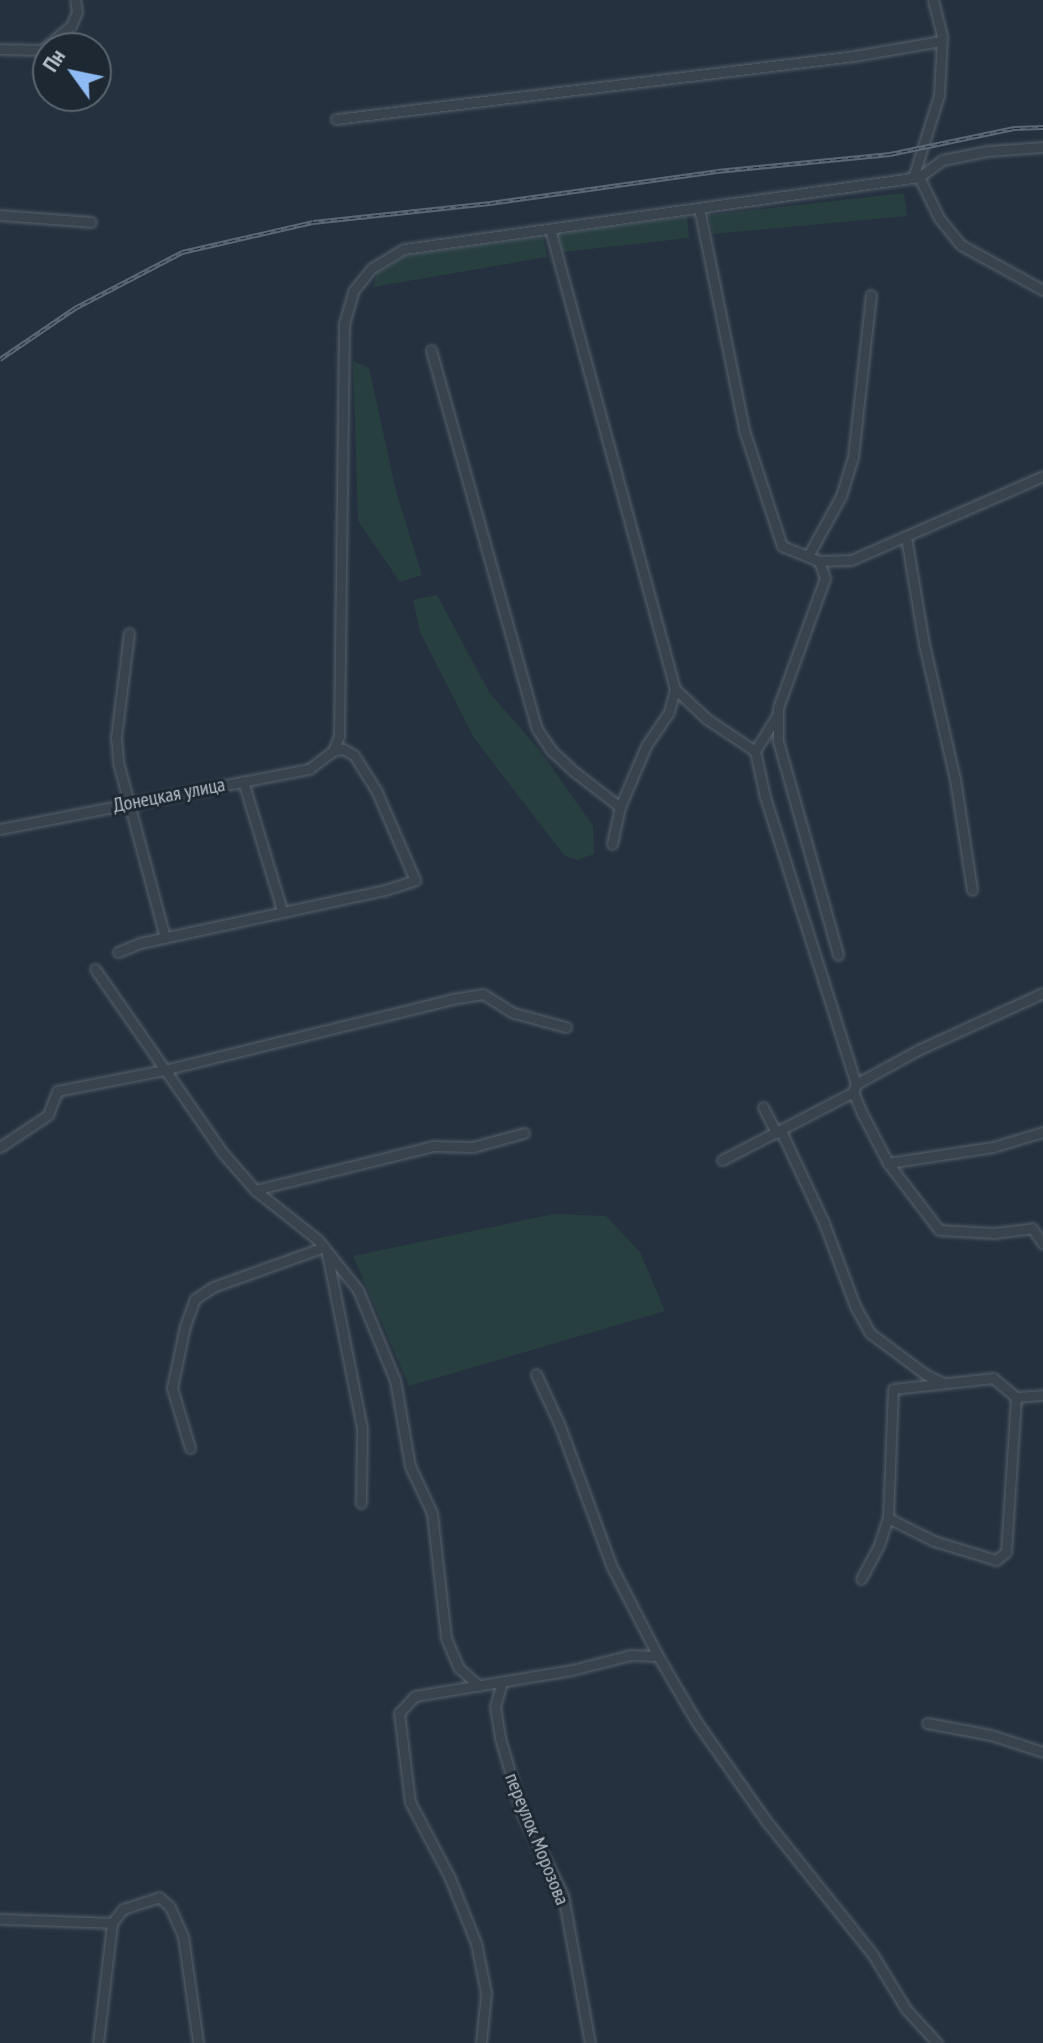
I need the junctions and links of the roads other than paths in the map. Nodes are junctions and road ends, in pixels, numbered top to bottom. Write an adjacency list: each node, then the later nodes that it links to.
1 (75, 0): 4 (street)
2 (933, 0): 3 (street)
3 (941, 41): 5 (street); 7 (street)
4 (0, 49)
5 (336, 119)
6 (1043, 147): 7 (street)
7 (916, 178): 8 (street); 12 (street)
8 (699, 208): 11 (street); 17 (street)
9 (0, 215): 10 (street)
10 (91, 222)
11 (550, 229): 20 (street); 22 (street)
12 (1043, 290)
13 (871, 295): 17 (street)
14 (431, 350): 26 (street)
15 (1043, 476): 16 (street)
16 (906, 537): 18 (street); 29 (street)
17 (808, 556): 18 (street)
18 (819, 561): 21 (street)
19 (129, 633): 25 (street)
20 (675, 689): 23 (street); 26 (street)
21 (778, 714): 23 (street); 33 (street)
22 (333, 751): 24 (street, Донецкая улица); 30 (street)
23 (755, 751): 38 (street)
24 (243, 781): 25 (street, Донецкая улица); 30 (street)
25 (131, 801): 27 (street, Донецкая улица); 31 (street)
26 (620, 807): 28 (street)
27 (0, 829)
28 (612, 844)
29 (972, 890)
30 (282, 910): 31 (street)
31 (165, 938): 32 (street)
32 (118, 952)
33 (838, 955)
34 (95, 969): 37 (street)
35 (1043, 993): 38 (street)
36 (566, 1027): 37 (street)
37 (164, 1070): 43 (street); 46 (street)
38 (854, 1088): 40 (street); 45 (street)
39 (763, 1107): 40 (street)
40 (779, 1132): 44 (street); 50 (street)
41 (1043, 1132): 45 (street)
42 (524, 1133): 46 (street)
43 (0, 1147)
44 (722, 1160)
45 (888, 1163): 47 (street)
46 (255, 1190): 48 (street)
47 (1043, 1244)
48 (325, 1249): 53 (street); 54 (street); 59 (street)
49 (536, 1374): 57 (street)
50 (943, 1383): 52 (street); 55 (street)
51 (1043, 1395): 52 (street)
52 (1016, 1397): 55 (street)
53 (190, 1448)
54 (361, 1503)
55 (888, 1518): 56 (street)
56 (861, 1579)
57 (658, 1656): 58 (street); 68 (street)
58 (502, 1682): 59 (street); 67 (street, переулок Морозова)
59 (479, 1686): 66 (street)
60 (927, 1723): 61 (street)
61 (1043, 1752)
62 (0, 1919): 63 (street)
63 (112, 1923): 64 (street); 65 (street)
64 (98, 2043)
65 (198, 2043)
66 (481, 2043)
67 (590, 2043)
68 (937, 2043)

